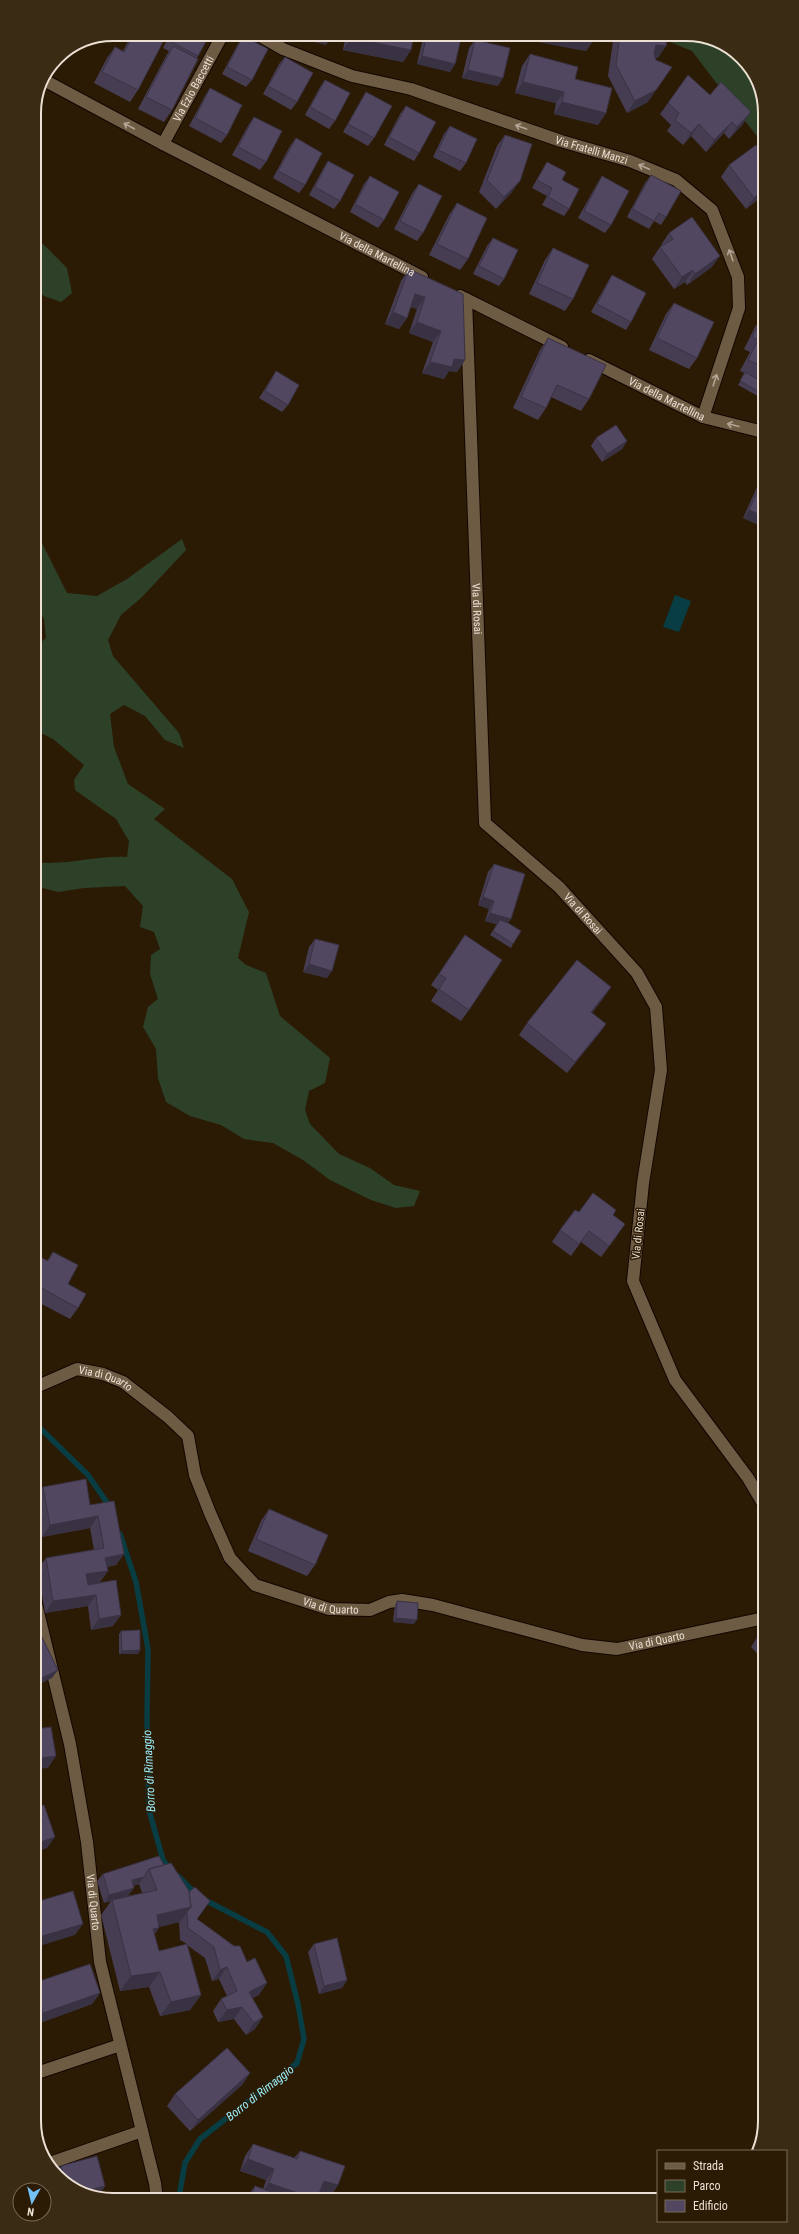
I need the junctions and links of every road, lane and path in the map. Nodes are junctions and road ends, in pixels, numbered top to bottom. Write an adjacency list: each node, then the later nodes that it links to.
1 (219, 41): 4 (street, Via Ezio Baccetti)
2 (269, 41): 8 (street, Via Fratelli Manzi, one-way to 2)
3 (48, 82): 4 (street, Via della Martellina, one-way to 3)
4 (163, 144): 5 (street, Via della Martellina)
5 (431, 281)
6 (452, 292): 7 (street, Via della Martellina)
7 (466, 299): 8 (street, Via della Martellina); 11 (street, Via di Rosai)
8 (703, 417): 9 (street, Via della Martellina, one-way to 8)
9 (758, 431)
10 (41, 1384): 12 (street, Via di Quarto)
11 (758, 1496)
12 (758, 1619)
13 (41, 1625): 14 (street, Via di Quarto)
14 (120, 2044): 15 (street); 16 (street, Via di Quarto)
15 (41, 2072)
16 (142, 2131): 17 (street); 18 (street, Via di Quarto)
17 (54, 2162)
18 (156, 2193)

